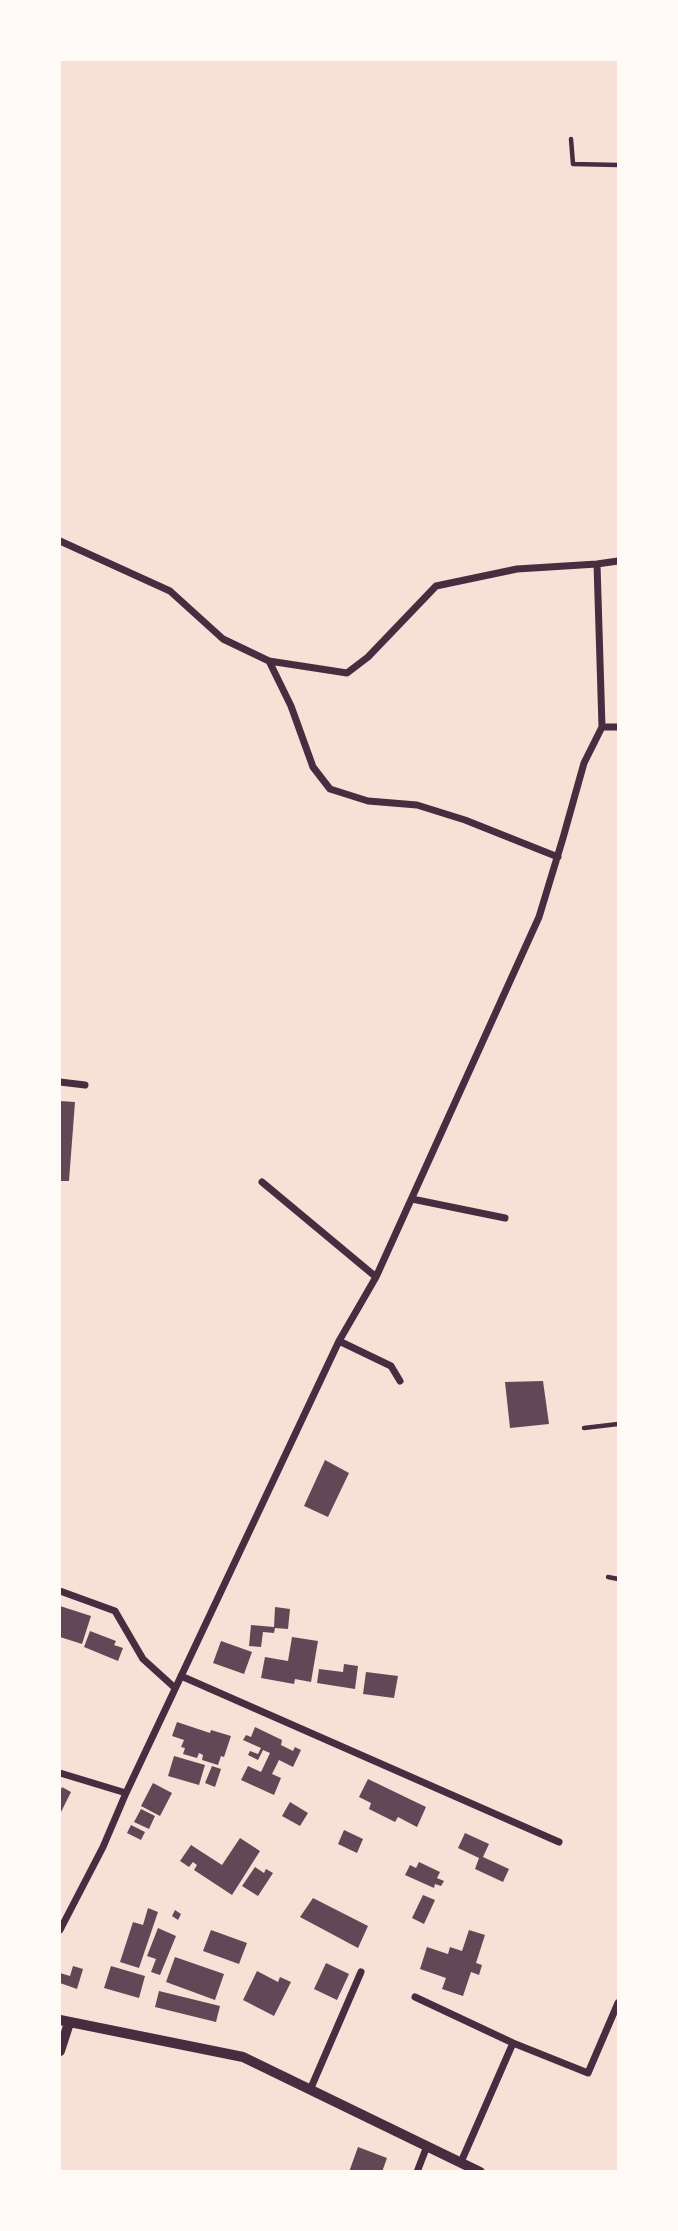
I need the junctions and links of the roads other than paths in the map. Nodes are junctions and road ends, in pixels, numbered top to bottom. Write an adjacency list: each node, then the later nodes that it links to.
1 (571, 139): 2 (lane)
2 (618, 164)
3 (60, 541): 6 (street)
4 (618, 561): 5 (street)
5 (597, 564): 6 (street); 7 (street)
6 (269, 661): 9 (street)
7 (602, 727): 8 (street); 9 (street)
8 (618, 727)
9 (558, 857): 13 (street)
10 (60, 1082): 11 (street)
11 (85, 1085)
12 (262, 1182): 15 (street)
13 (412, 1199): 14 (street); 15 (street)
14 (505, 1219)
15 (376, 1277): 16 (street)
16 (339, 1341): 17 (street); 23 (street)
17 (400, 1381)
18 (618, 1424): 19 (lane)
19 (584, 1428)
20 (608, 1577): 21 (lane)
21 (618, 1579)
22 (60, 1591): 24 (street)
23 (181, 1676): 24 (street); 27 (street)
24 (176, 1688): 26 (street)
25 (60, 1773): 26 (street)
26 (126, 1793): 28 (street)
27 (559, 1842)
28 (60, 1930)
29 (361, 1972): 35 (street)
30 (415, 1997): 33 (street)
31 (618, 2003): 33 (street)
32 (64, 2021): 34 (street); 35 (street)
33 (513, 2043): 37 (street)
34 (60, 2051)
35 (310, 2090): 36 (street)
36 (427, 2146): 37 (street); 38 (street)
37 (461, 2162): 39 (street)
38 (417, 2172)
39 (480, 2172)

